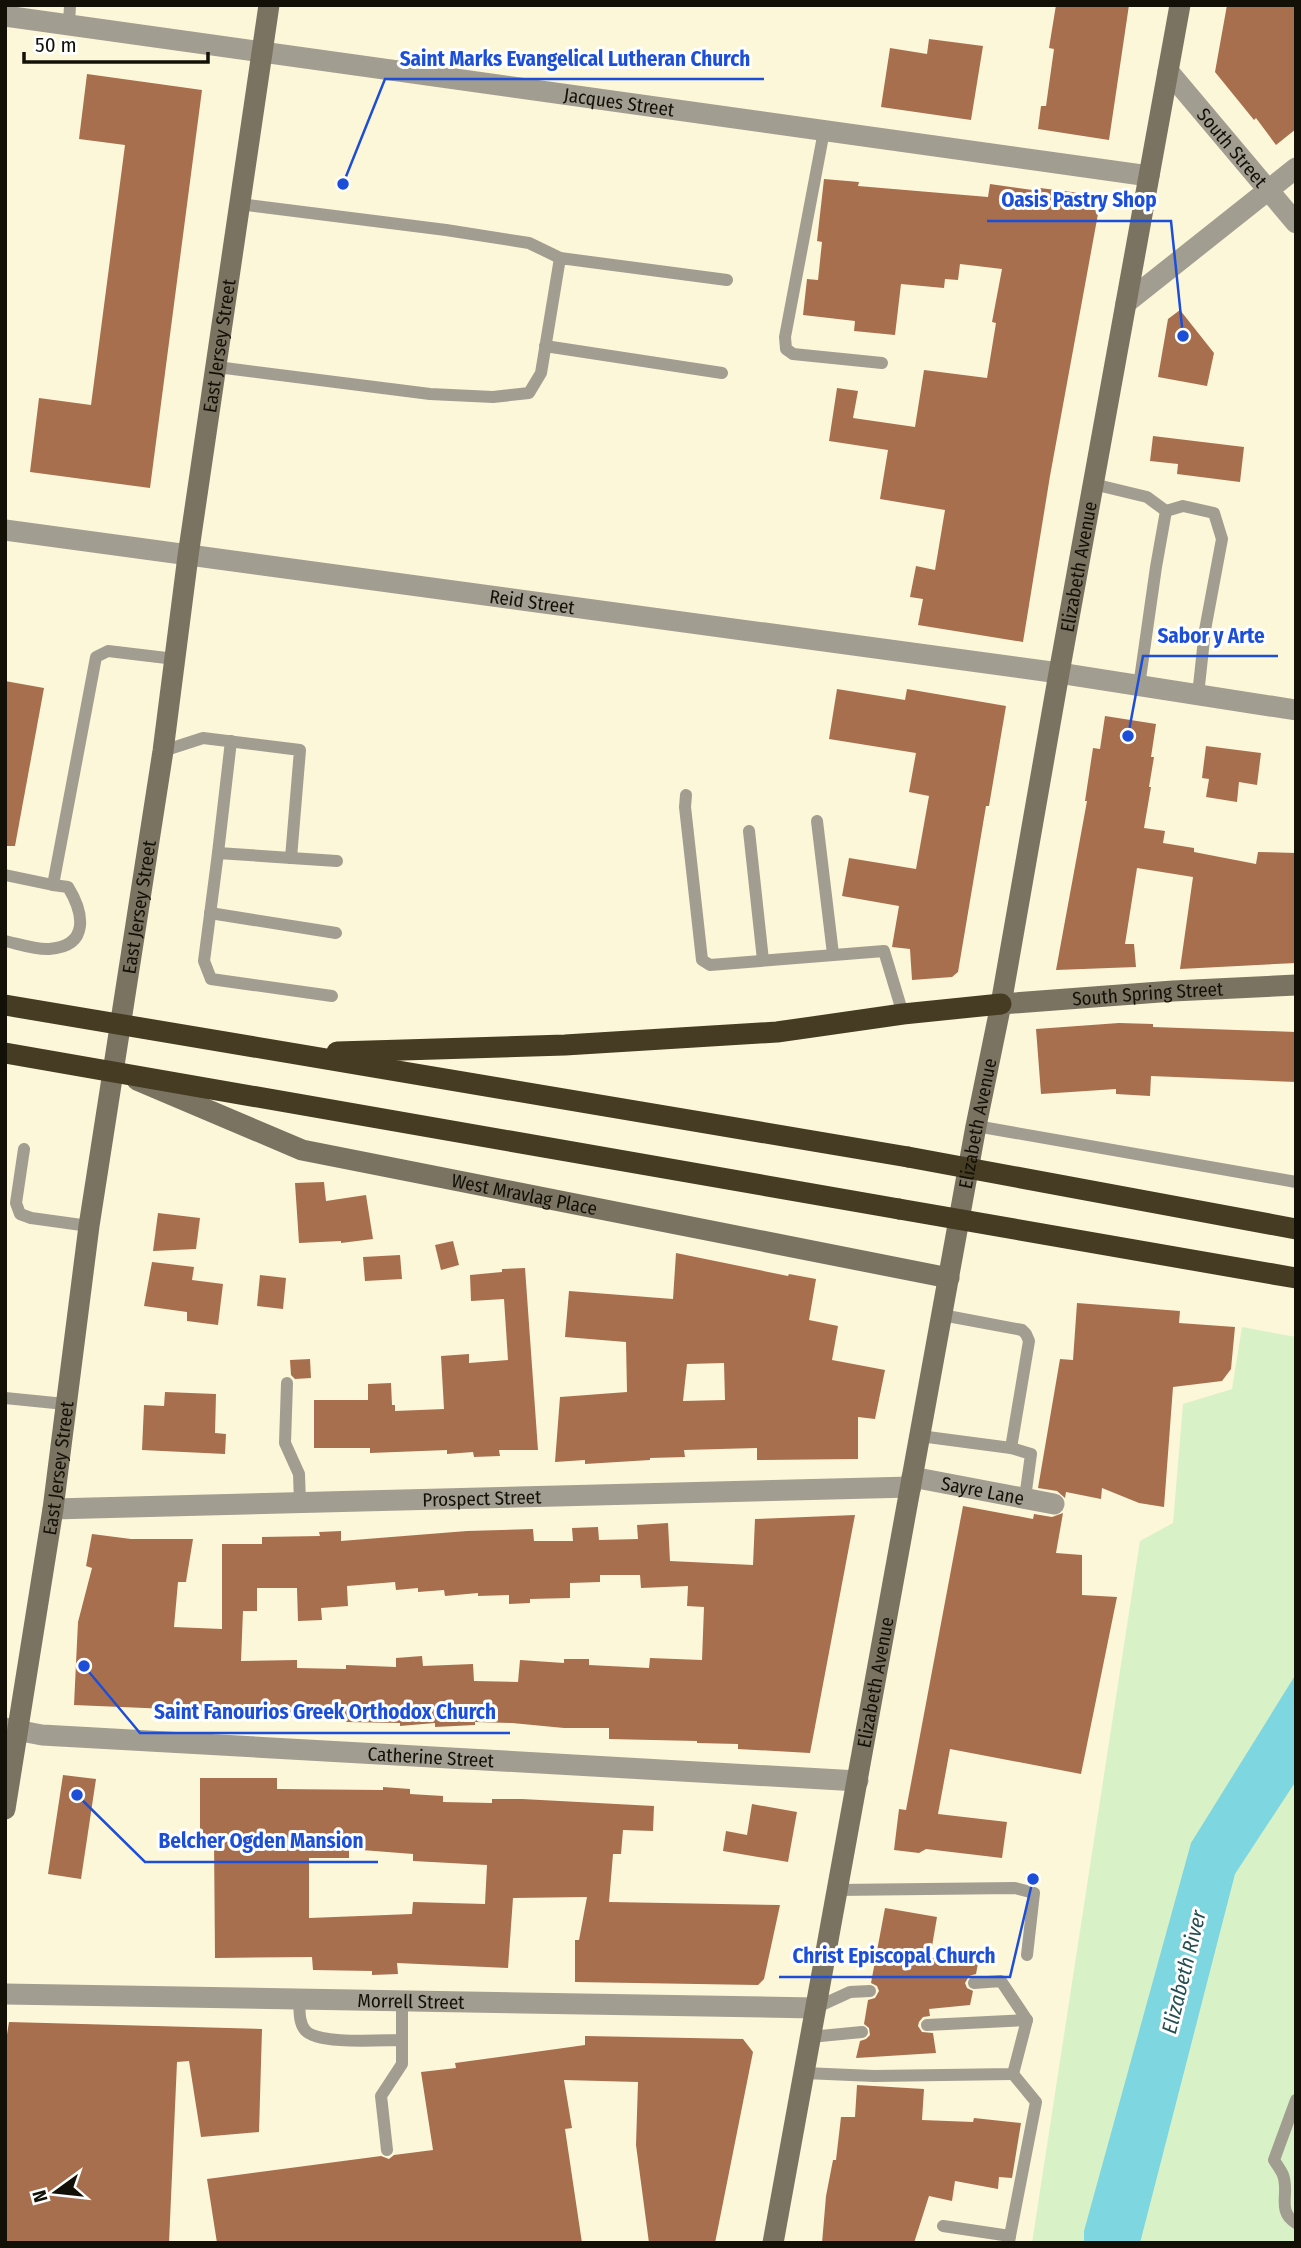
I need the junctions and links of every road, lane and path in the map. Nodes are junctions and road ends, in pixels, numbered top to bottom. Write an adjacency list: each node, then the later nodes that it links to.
1 (269, 5): 5 (street, East Jersey Street)
2 (1180, 5): 6 (street, Elizabeth Avenue)
3 (69, 15): 4 (street, Jacques Street); 5 (street, Jacques Street)
4 (5, 16)
5 (263, 51): 7 (street, Jacques Street); 11 (street, East Jersey Street)
6 (1168, 71): 9 (street, Elizabeth Avenue); 10 (street, South Street)
7 (824, 131): 9 (street, Jacques Street); 17 (lane)
8 (1296, 168): 10 (street)
9 (1149, 176): 15 (street, Elizabeth Avenue)
10 (1269, 190): 12 (street, South Street); 15 (street)
11 (239, 204): 13 (lane); 18 (street, East Jersey Street)
12 (1296, 223)
13 (560, 258): 14 (lane); 16 (lane)
14 (727, 280)
15 (1126, 303): 20 (street, Elizabeth Avenue)
16 (545, 346): 18 (lane); 19 (lane)
17 (882, 363)
18 (217, 367): 23 (street, East Jersey Street)
19 (722, 373)
20 (1093, 484): 21 (lane); 25 (street, Elizabeth Avenue)
21 (1167, 511): 26 (lane); 27 (lane)
22 (5, 530): 23 (street, Reid Street)
23 (188, 556): 24 (street, East Jersey Street); 25 (street, Reid Street)
24 (174, 659): 30 (street, East Jersey Street); 38 (lane)
25 (1059, 673): 26 (street, Reid Street); 46 (street, Elizabeth Avenue)
26 (1139, 686): 27 (street, Reid Street)
27 (1198, 695): 28 (street, Reid Street)
28 (1296, 710)
29 (230, 741): 30 (lane); 34 (lane); 35 (lane)
30 (163, 751): 49 (street, East Jersey Street)
31 (686, 795): 43 (lane)
32 (817, 821): 42 (lane)
33 (749, 831): 43 (lane)
34 (218, 853): 35 (lane); 39 (lane)
35 (291, 858): 36 (lane)
36 (337, 861)
37 (5, 875): 38 (lane)
38 (53, 885): 41 (lane)
39 (210, 913): 40 (lane); 45 (lane)
40 (336, 933)
41 (5, 941)
42 (833, 954): 43 (lane); 48 (lane)
43 (764, 960)
44 (1296, 985): 46 (street, South Spring Street)
45 (332, 996)
46 (1001, 1004): 48 (highway); 53 (street, Elizabeth Avenue)
47 (5, 1005): 49 (highway)
48 (903, 1014): 51 (highway)
49 (120, 1025): 51 (highway); 52 (street, East Jersey Street)
50 (5, 1053): 52 (highway)
51 (288, 1053): 57 (highway, bridge)
52 (113, 1070): 56 (street, East Jersey Street); 58 (street, West Mravlag Place); 59 (highway, bridge)
53 (976, 1126): 55 (lane); 58 (street, Elizabeth Avenue)
54 (24, 1149): 56 (lane)
55 (1296, 1182)
56 (89, 1226): 63 (street, East Jersey Street)
57 (1296, 1229)
58 (949, 1278): 60 (street, Elizabeth Avenue)
59 (1296, 1278)
60 (942, 1315): 64 (street, Elizabeth Avenue); 65 (lane)
61 (286, 1383): 68 (lane)
62 (5, 1398): 63 (lane)
63 (65, 1404): 70 (street, East Jersey Street)
64 (920, 1436): 65 (lane); 66 (street, Elizabeth Avenue)
65 (1011, 1448): 67 (lane)
66 (911, 1482): 67 (street, Sayre Lane); 68 (street, Prospect Street); 72 (street, Elizabeth Avenue)
67 (1025, 1498): 69 (street, Sayre Lane)
68 (300, 1503): 70 (street, Prospect Street)
69 (1054, 1504)
70 (53, 1508): 71 (street, East Jersey Street)
71 (12, 1729): 72 (street, Catherine Street); 73 (street, East Jersey Street)
72 (858, 1781): 74 (street, Elizabeth Avenue)
73 (5, 1809)
74 (837, 1890): 75 (lane); 81 (street, Elizabeth Avenue)
75 (1027, 1955)
76 (974, 1983): 82 (lane)
77 (870, 1991): 81 (lane)
78 (5, 1994): 79 (street, Morrell Street)
79 (299, 1998): 80 (street, Morrell Street); 86 (lane)
80 (402, 2000): 81 (street, Morrell Street); 86 (lane)
81 (815, 2008): 85 (street, Elizabeth Avenue)
82 (1027, 2020): 83 (lane); 88 (lane)
83 (927, 2025)
84 (862, 2032): 85 (lane)
85 (810, 2038): 87 (street, Elizabeth Avenue)
86 (402, 2040): 90 (lane)
87 (804, 2073): 88 (lane); 94 (street, Elizabeth Avenue)
88 (1013, 2074): 93 (lane)
89 (1296, 2100): 91 (lane)
90 (387, 2150)
91 (1296, 2223)
92 (943, 2226): 93 (lane)
93 (1010, 2239)
94 (773, 2243)

